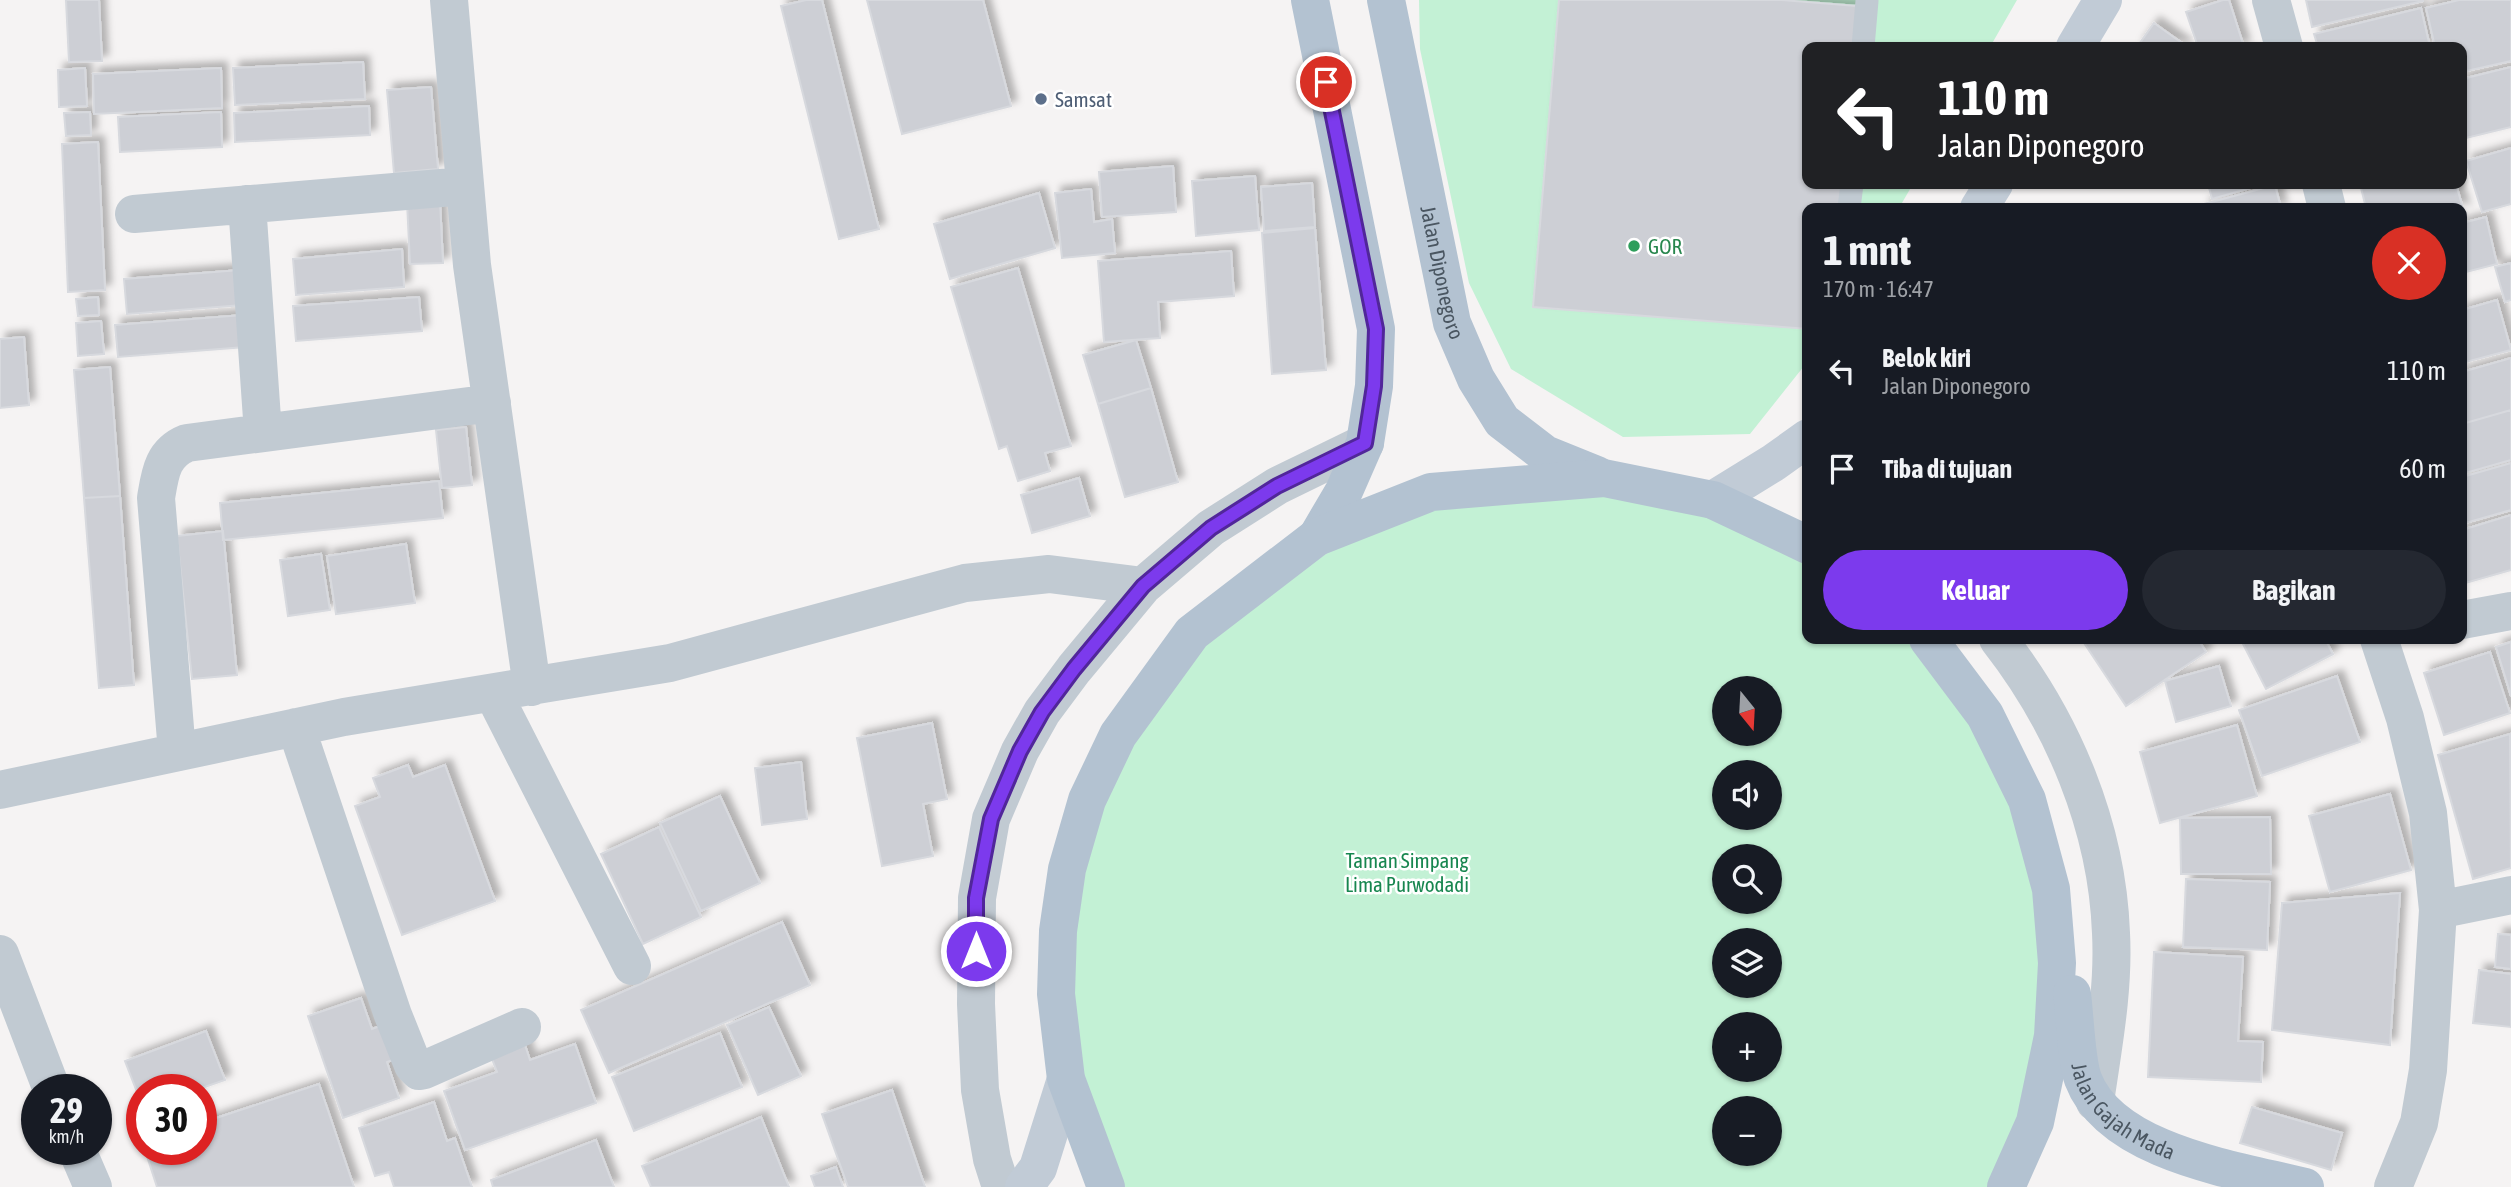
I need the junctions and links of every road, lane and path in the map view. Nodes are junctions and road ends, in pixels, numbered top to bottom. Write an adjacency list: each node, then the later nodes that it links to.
1 (449, 0): 10 (street)
2 (1310, 0): 16 (main road)
3 (1386, 0): 17 (main road, Jalan Diponegoro)
4 (2103, 0): 8 (main road)
5 (2271, 0): 9 (street)
6 (1867, 1): 7 (lane)
7 (1863, 42)
8 (2078, 42)
9 (2283, 42)
10 (465, 186): 11 (street); 13 (street)
11 (247, 204): 12 (street); 14 (street)
12 (134, 214)
13 (492, 403): 14 (street); 27 (street)
14 (263, 433): 30 (street)
15 (1802, 442): 18 (main road)
16 (1365, 443): 19 (main road); 21 (street)
17 (1604, 478): 18 (main road); 19 (main road)
18 (1713, 500): 20 (main road)
19 (1317, 537): 39 (main road)
20 (1802, 542)
21 (1143, 586): 27 (street); 43 (street)
22 (2511, 611): 23 (street)
23 (2467, 619)
24 (1933, 644): 32 (main road)
25 (2002, 644): 40 (street)
26 (2381, 644): 34 (street)
27 (532, 687): 28 (street)
28 (493, 693): 29 (street); 36 (street)
29 (296, 727): 30 (street); 37 (street)
30 (177, 752): 31 (street)
31 (0, 790)
32 (2050, 889): 40 (main road, Jalan Gajah Mada); 46 (main road)
33 (2511, 895): 34 (street)
34 (2438, 910): 48 (street)
35 (0, 954): 38 (street)
36 (632, 966)
37 (522, 1027)
38 (46, 1074)
39 (1066, 1079): 44 (main road); 45 (main road)
40 (2095, 1102): 47 (main road, Jalan Gajah Mada)
41 (83, 1165): 42 (street)
42 (93, 1187)
43 (1001, 1187)
44 (1024, 1187)
45 (1106, 1187)
46 (2006, 1187)
47 (2305, 1187)
48 (2393, 1187)

